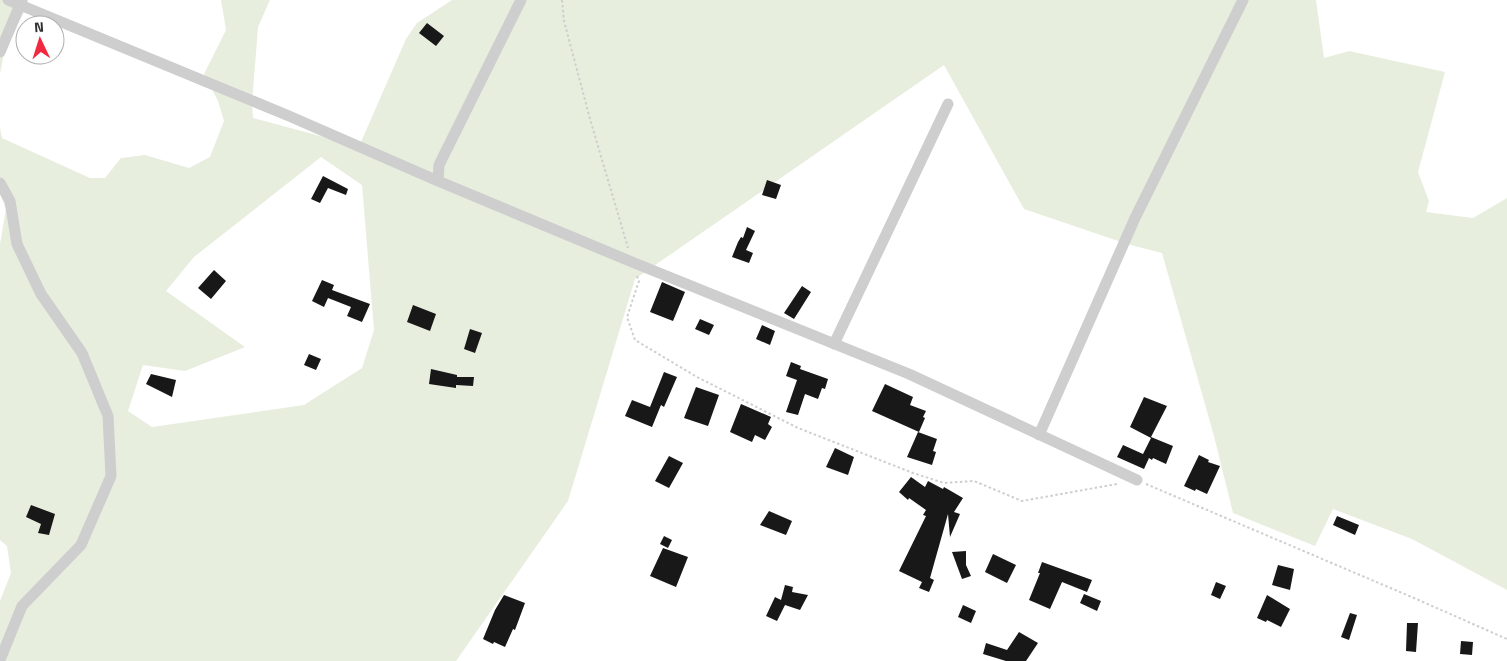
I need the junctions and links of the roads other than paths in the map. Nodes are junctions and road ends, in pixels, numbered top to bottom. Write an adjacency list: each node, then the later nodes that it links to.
1 (8, 0): 4 (street)
2 (521, 0): 7 (street)
3 (1243, 0): 10 (street)
4 (21, 2): 5 (street); 7 (street)
5 (0, 52)
6 (948, 104): 9 (street)
7 (438, 181): 9 (street)
8 (0, 183): 12 (street)
9 (834, 344): 10 (street)
10 (1039, 435): 11 (street)
11 (1137, 480)
12 (0, 660)

